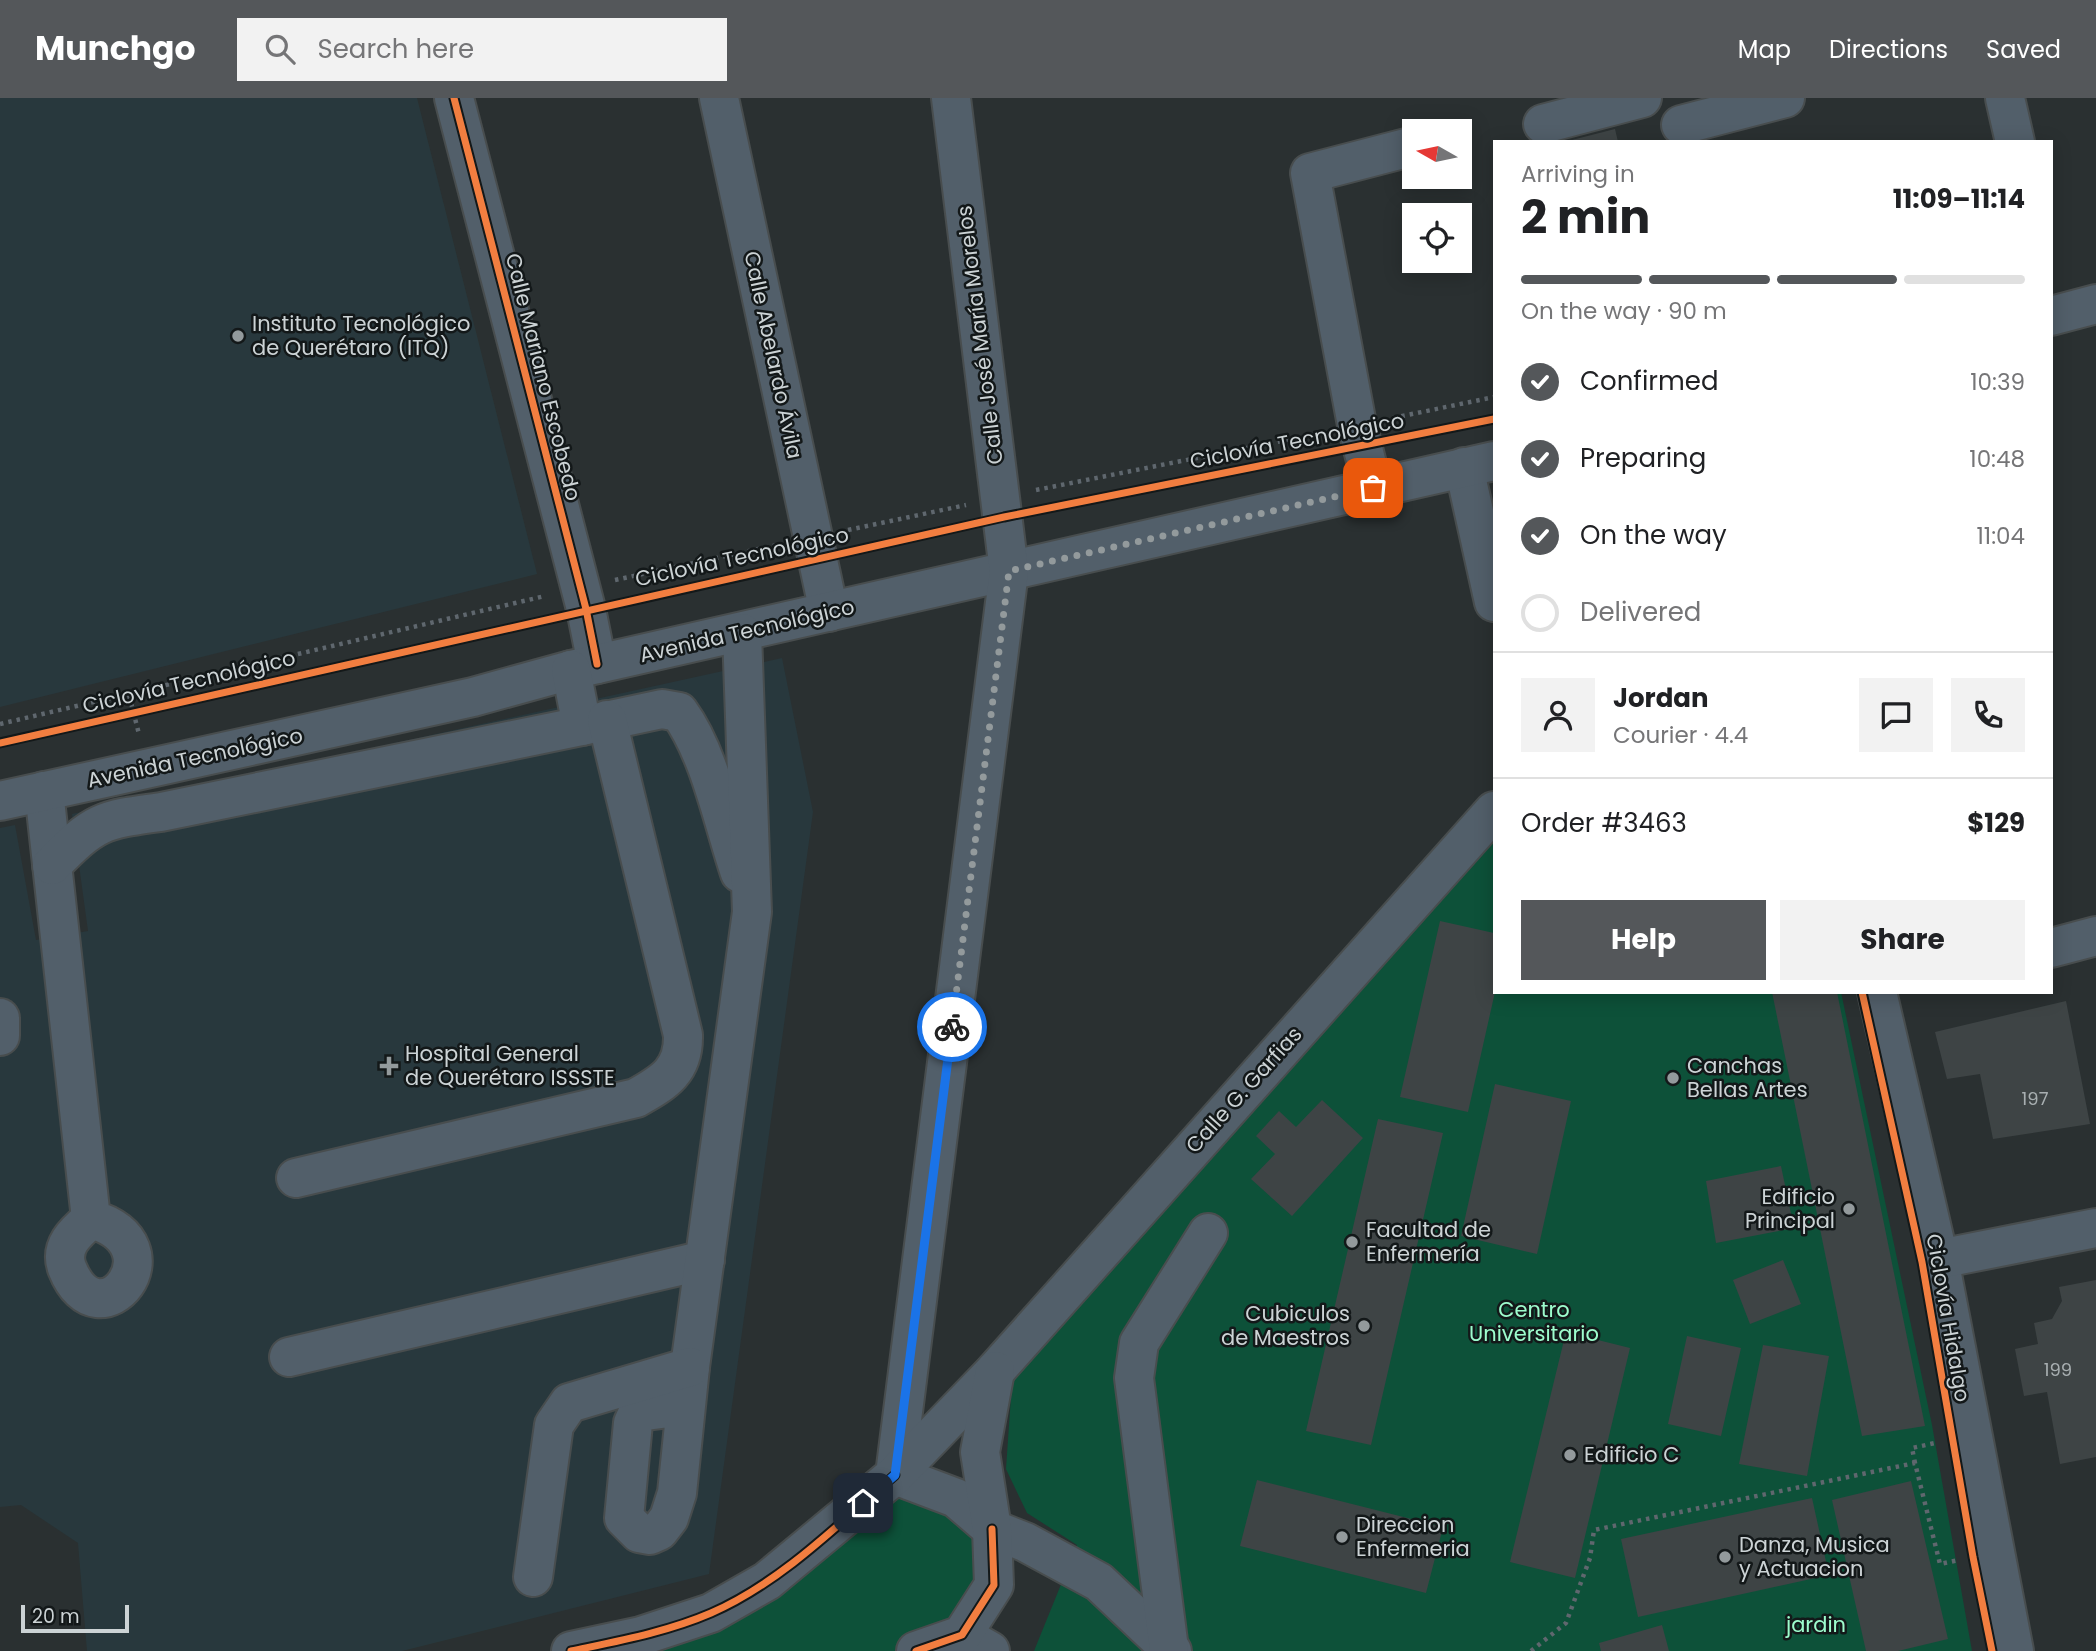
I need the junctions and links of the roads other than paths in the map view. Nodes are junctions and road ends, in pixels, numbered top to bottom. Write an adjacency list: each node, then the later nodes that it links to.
1 (454, 98): 19 (street, Calle Mariano Escobedo)
2 (719, 98): 17 (street, Calle Abelardo Ávila)
3 (951, 98): 15 (street, Calle José María Morelos)
4 (1642, 98): 8 (street)
5 (1785, 98): 7 (street)
6 (2005, 98): 9 (street)
7 (1681, 122)
8 (1543, 124)
9 (2015, 140)
10 (1402, 149): 14 (street)
11 (2096, 304): 12 (street)
12 (2053, 315)
13 (1480, 464): 14 (street, Avenida Tecnológico); 16 (street)
14 (1373, 488): 15 (street, Avenida Tecnológico)
15 (1009, 571): 17 (street, Avenida Tecnológico); 41 (street, Calle José María Morelos)
16 (1493, 592)
17 (829, 612): 18 (street, Avenida Tecnológico)
18 (742, 633): 19 (street, Avenida Tecnológico); 25 (street)
19 (584, 667): 20 (street, Calle Mariano Escobedo); 21 (street, Avenida Tecnológico)
20 (595, 723): 24 (street); 25 (street); 31 (street, Calle Mariano Escobedo)
21 (44, 791): 22 (street, Avenida Tecnológico); 24 (street)
22 (0, 801)
23 (1493, 812): 39 (street, Calle G. Garfias)
24 (52, 865): 32 (street)
25 (752, 912): 36 (street)
26 (2096, 936): 27 (street)
27 (2053, 947)
28 (1882, 994): 35 (street)
29 (0, 1018): 30 (street)
30 (0, 1036)
31 (296, 1178)
32 (92, 1219)
33 (2096, 1228): 35 (street)
34 (1208, 1233): 45 (street)
35 (1939, 1259): 48 (street)
36 (705, 1260): 37 (street); 38 (street)
37 (289, 1357)
38 (691, 1367): 40 (street); 43 (street)
39 (995, 1371): 41 (street, Calle G. Garfias); 42 (street)
40 (685, 1406)
41 (895, 1475): 42 (street); 46 (street, Calle G. Garfias)
42 (992, 1529): 44 (street); 45 (street)
43 (533, 1577)
44 (976, 1643): 47 (street)
45 (1169, 1650)
46 (571, 1651)
47 (916, 1651)
48 (2014, 1651)

